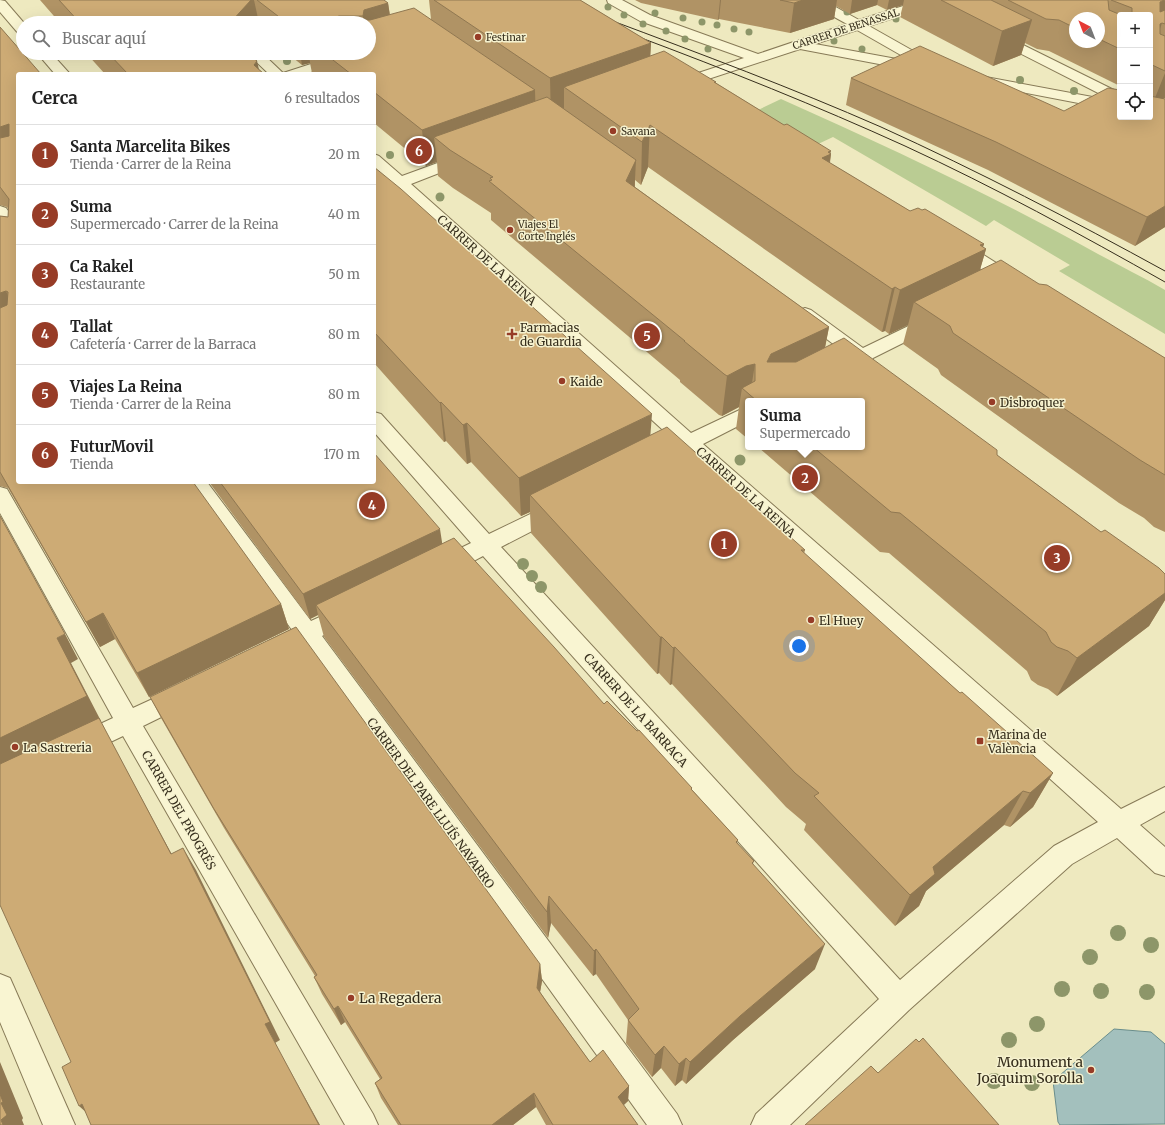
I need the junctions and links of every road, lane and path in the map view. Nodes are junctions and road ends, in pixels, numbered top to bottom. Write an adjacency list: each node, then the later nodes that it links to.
1 (613, 0): 9 (street)
2 (814, 0): 6 (street)
3 (936, 3): 6 (street, CARRER DE BENASSAL)
4 (0, 4): 5 (street)
5 (16, 22)
6 (858, 25): 8 (street, CARRER DE BENASSAL); 8 (street)
7 (986, 30): 20 (street)
8 (799, 45): 9 (street, CARRER DE BENASSAL)
9 (757, 58): 17 (street, CARRER DE BENASSAL)
10 (50, 60): 13 (street)
11 (262, 60): 14 (street)
12 (336, 60): 15 (street)
13 (61, 72)
14 (275, 72)
15 (296, 72)
16 (965, 77): 21 (street)
17 (688, 81): 18 (street, CARRER DE BENASSAL); 19 (street)
18 (662, 85)
19 (708, 93)
20 (1117, 97)
21 (1117, 106)
22 (475, 154): 24 (street)
23 (376, 161): 24 (street, CARRER DE LA REINA)
24 (400, 182): 25 (street); 36 (street, CARRER DE LA REINA)
25 (376, 191)
26 (0, 212): 27 (street)
27 (16, 234)
28 (945, 239): 29 (street)
29 (992, 291)
30 (792, 305): 32 (street)
31 (951, 312): 32 (street)
32 (868, 361): 33 (street)
33 (834, 370)
34 (745, 414): 36 (street)
35 (376, 421): 41 (street, CARRER DE LA BARRACA)
36 (689, 442): 37 (street); 50 (street, CARRER DE LA REINA)
37 (661, 456)
38 (197, 484): 44 (street, CARRER DEL PARE LLUÍS NAVARRO)
39 (0, 494): 47 (street, CARRER DEL PROGRÉS)
40 (577, 499): 41 (street)
41 (486, 545): 42 (street); 53 (street, CARRER DE LA BARRACA)
42 (424, 576)
43 (369, 603): 44 (street)
44 (306, 634): 45 (street); 56 (street, CARRER DEL PARE LLUÍS NAVARRO)
45 (256, 658)
46 (199, 687): 47 (street)
47 (128, 722): 48 (street); 55 (street, CARRER DEL PROGRÉS)
48 (64, 753)
49 (1165, 798): 50 (street)
50 (1120, 824): 51 (street, CARRER DE LA REINA); 53 (street)
51 (1165, 864)
52 (0, 988): 54 (street)
53 (899, 1000): 57 (street)
54 (59, 1125)
55 (362, 1125)
56 (666, 1125)
57 (767, 1125)

